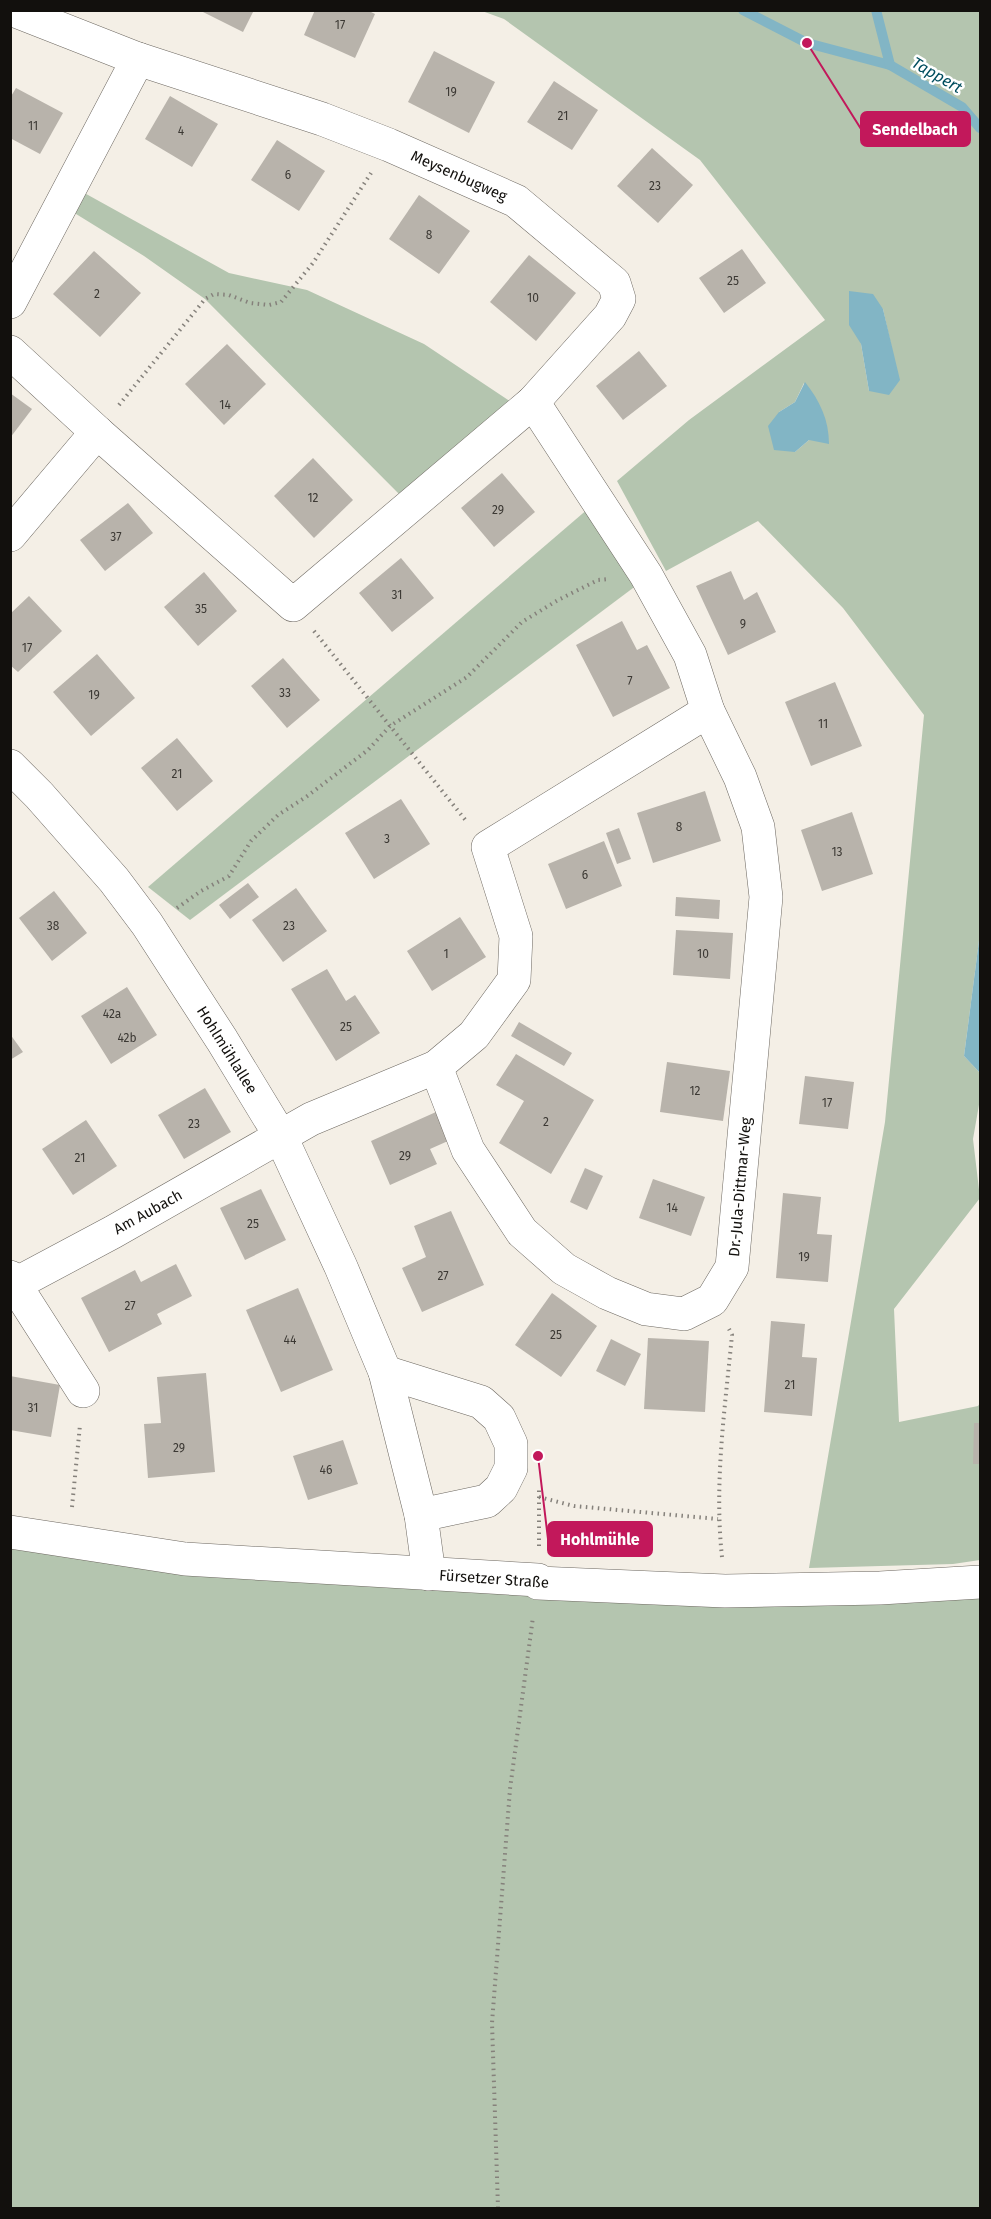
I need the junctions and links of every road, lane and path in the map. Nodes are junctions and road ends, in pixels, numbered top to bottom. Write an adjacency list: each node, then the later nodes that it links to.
1 (13, 10): 2 (street, Meysenbugweg)
2 (138, 59): 3 (street, Meysenbugweg); 4 (street)
3 (389, 145): 6 (street, Meysenbugweg); 7 (path)
4 (10, 302)
5 (10, 352): 7 (street)
6 (533, 402): 9 (street); 10 (street, Meysenbugweg)
7 (97, 432): 8 (street); 10 (street)
8 (10, 535)
9 (646, 575): 11 (street, Dr.-Jula-Dittmar-Weg); 12 (path)
10 (293, 605): 12 (path)
11 (708, 711): 14 (street); 19 (street, Dr.-Jula-Dittmar-Weg)
12 (390, 726): 14 (path); 15 (path)
13 (10, 766): 15 (street, Hohlmühlallee)
14 (488, 847): 16 (street)
15 (147, 924): 17 (street, Hohlmühlallee)
16 (435, 1067): 17 (street); 19 (street)
17 (281, 1137): 18 (street, Am Aubach); 20 (street, Hohlmühlallee)
18 (12, 1283): 21 (street, Am Aubach)
19 (712, 1300): 24 (path)
20 (385, 1372): 23 (street, Hohlmühlallee); 23 (street)
21 (83, 1391): 26 (path)
22 (539, 1497): 24 (path)
23 (421, 1515): 27 (street, Hohlmühlallee)
24 (718, 1519): 30 (path)
25 (10, 1532): 26 (street, Fürsetzer Straße)
26 (69, 1541): 27 (street, Fürsetzer Straße)
27 (429, 1574): 28 (street, Fürsetzer Straße)
28 (538, 1580): 30 (street, Fürsetzer Straße); 31 (path)
29 (981, 1582): 30 (street, Fürsetzer Straße)
30 (725, 1591)
31 (498, 2208)

